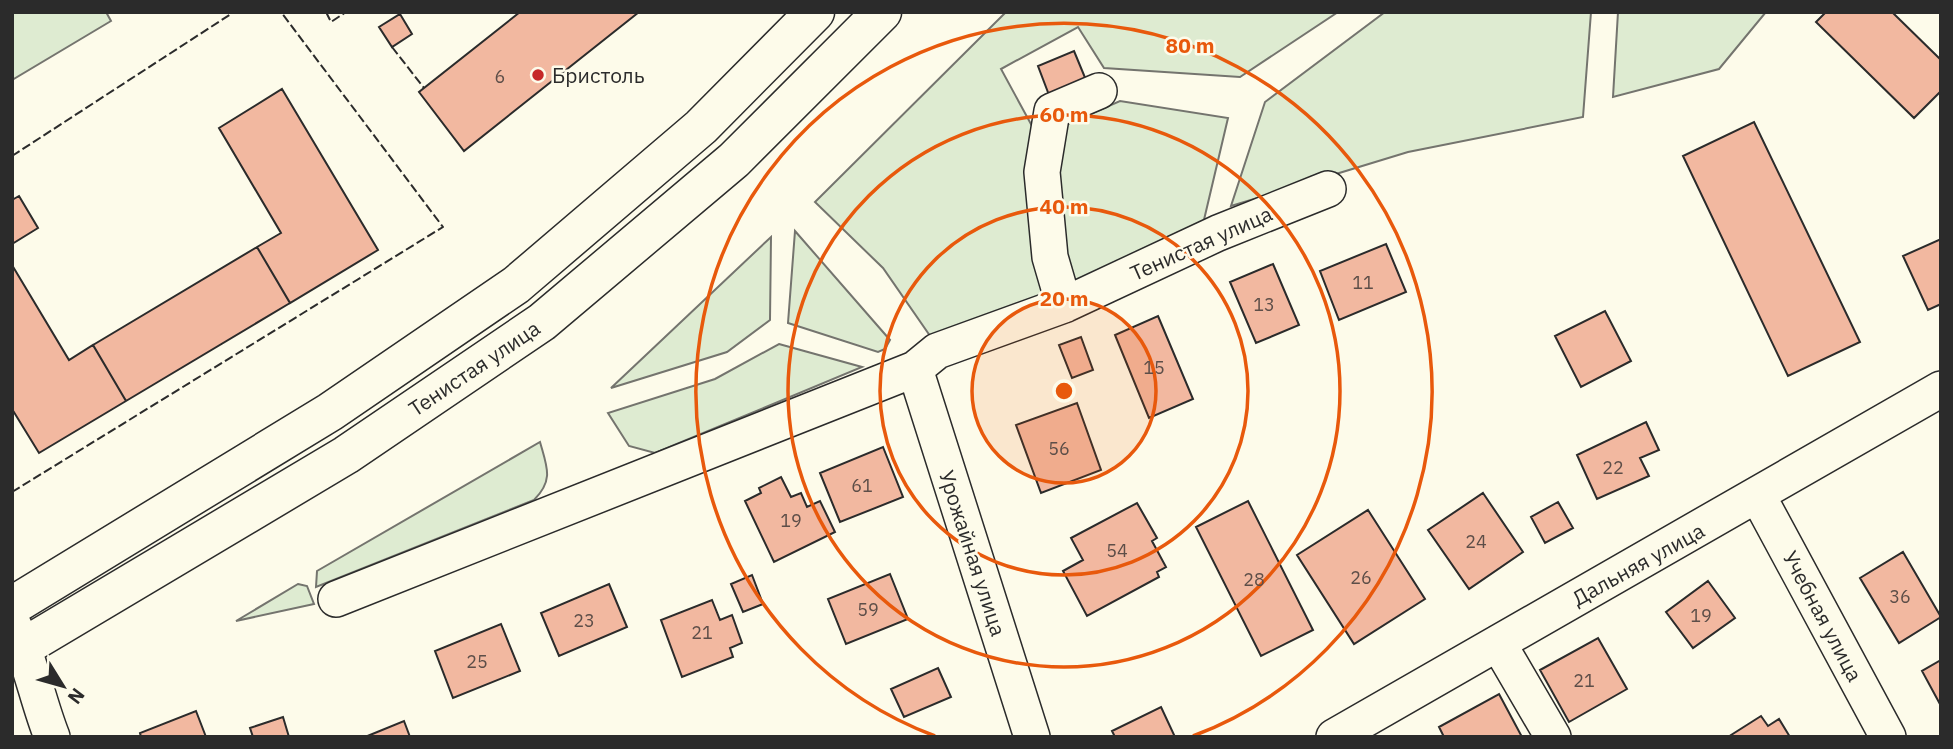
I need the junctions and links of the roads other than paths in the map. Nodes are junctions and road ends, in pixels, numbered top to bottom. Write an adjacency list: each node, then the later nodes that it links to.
1 (815, 12): 10 (main road)
2 (881, 12): 11 (main road, Тенистая улица)
3 (1099, 92): 5 (street)
4 (1328, 189): 5 (street, Тенистая улица)
5 (1064, 305): 6 (street, Тенистая улица)
6 (915, 369): 9 (street, Тенистая улица); 14 (street, Урожайная улица)
7 (1941, 389): 8 (street, Дальняя улица)
8 (1758, 496): 12 (street, Дальняя улица); 17 (street, Учебная улица)
9 (336, 599)
10 (12, 606)
11 (16, 640): 13 (street)
12 (1498, 643): 15 (street, Дальняя улица); 16 (street)
13 (52, 737)
14 (1032, 737)
15 (1335, 737)
16 (1553, 737)
17 (1888, 737)

